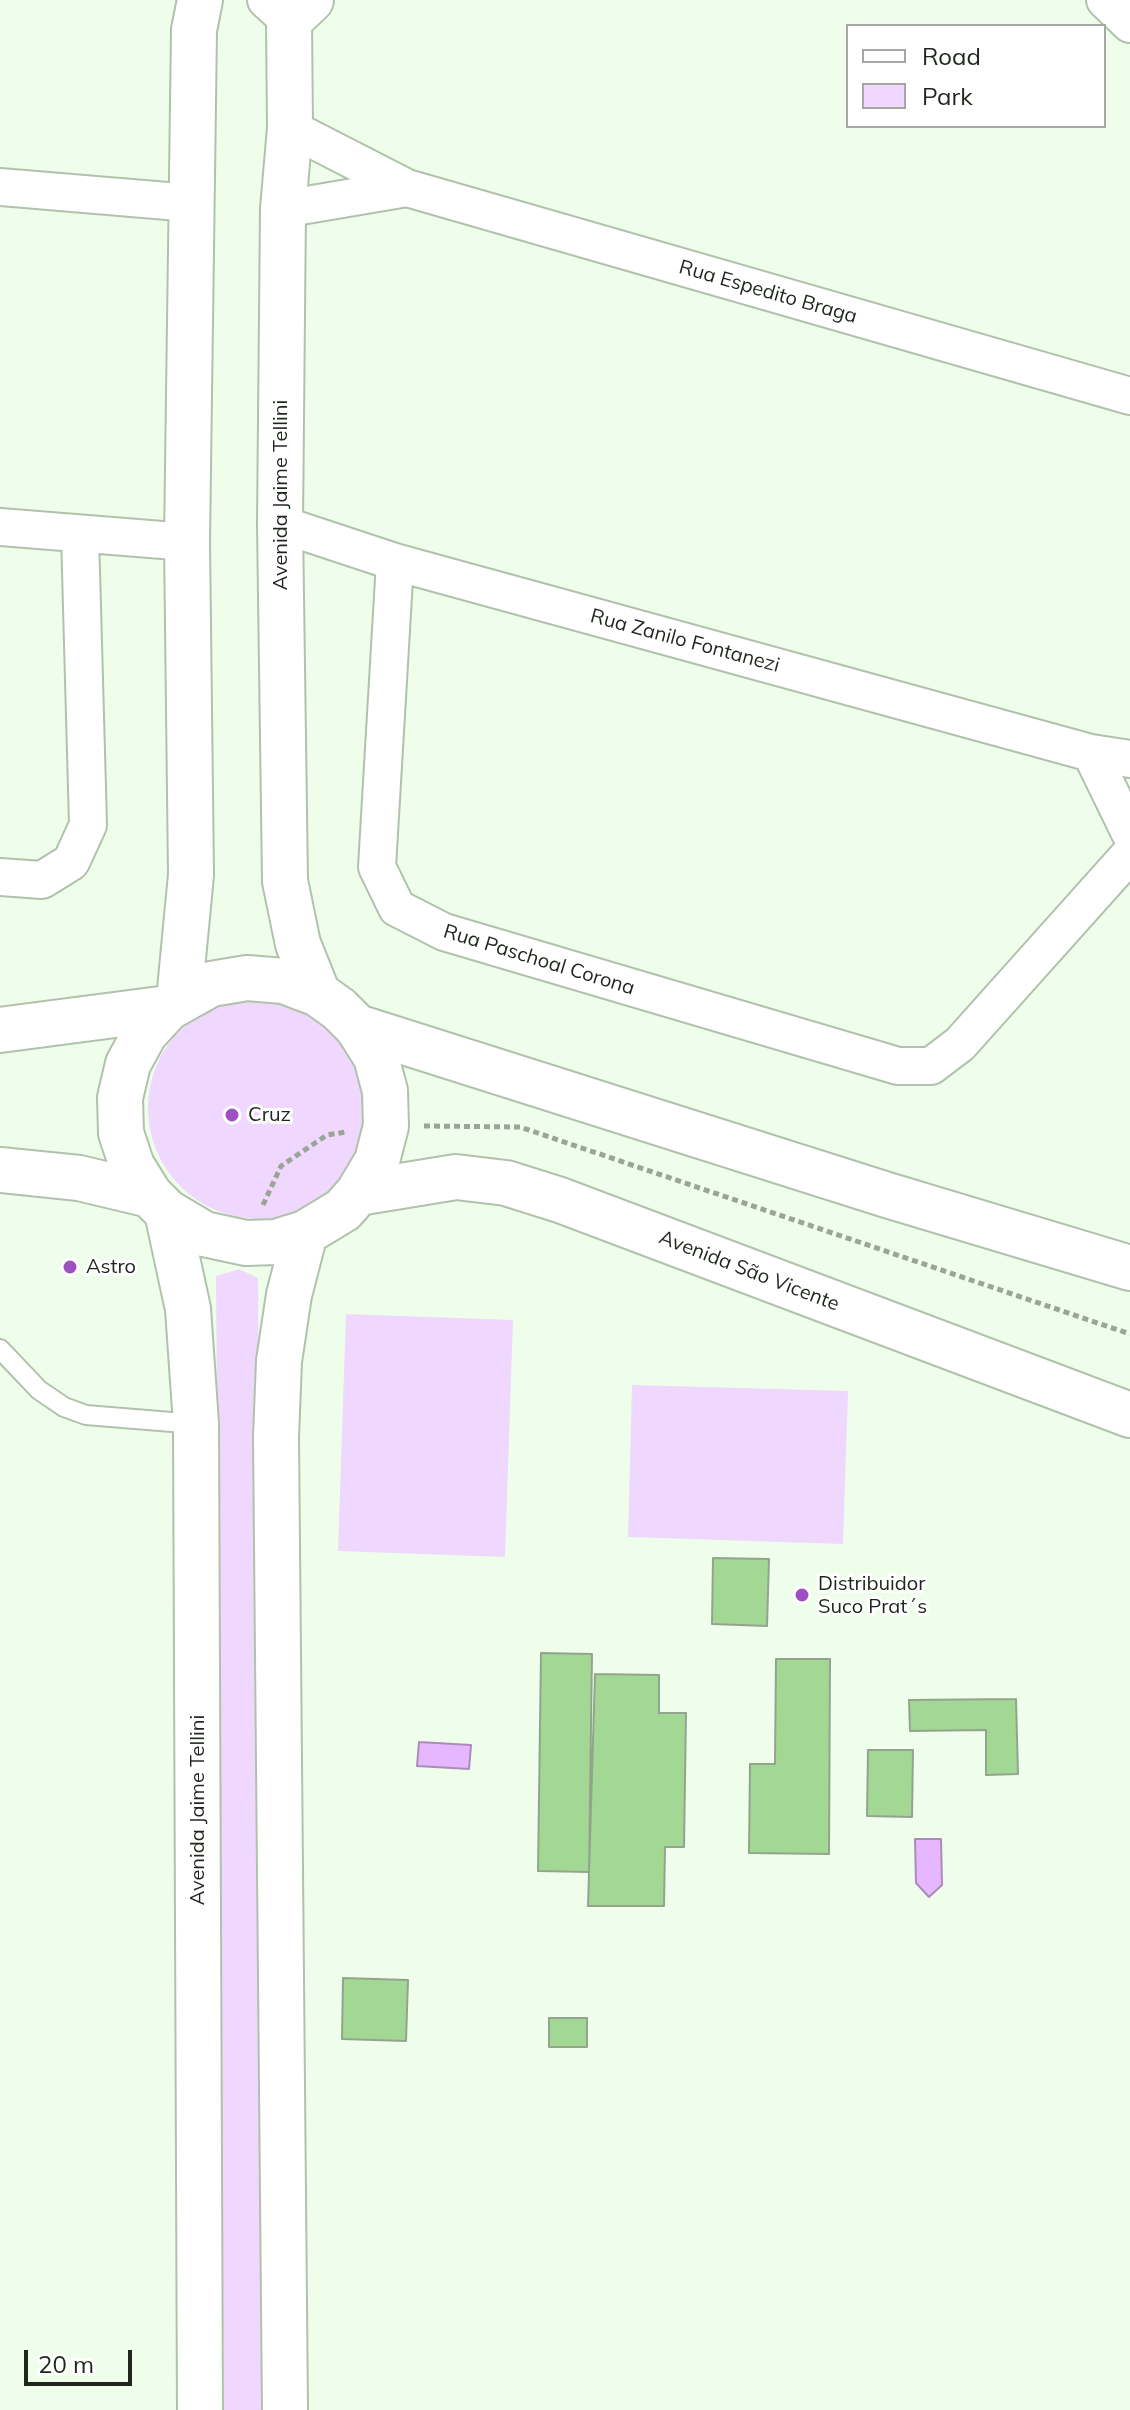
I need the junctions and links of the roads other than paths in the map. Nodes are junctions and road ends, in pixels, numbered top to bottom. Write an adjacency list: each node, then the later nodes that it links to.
1 (200, 0): 8 (main road)
2 (1105, 0): 4 (street)
3 (289, 7): 5 (main road, Avenida Jaime Tellini)
4 (1130, 24)
5 (290, 128): 7 (street, Rua Espedito Braga); 9 (main road, Avenida Jaime Tellini)
6 (0, 187): 8 (street)
7 (407, 188): 9 (street, Rua Espedito Braga); 10 (street, Rua Espedito Braga)
8 (191, 203): 14 (main road)
9 (283, 209): 11 (main road, Avenida Jaime Tellini)
10 (1130, 396)
11 (280, 524): 15 (street, Rua Zanilo Fontanezi); 21 (main road, Avenida Jaime Tellini)
12 (0, 527): 13 (street)
13 (80, 534): 14 (street); 20 (street)
14 (187, 542): 22 (main road)
15 (395, 562): 16 (street, Rua Zanilo Fontanezi); 19 (street, Rua Paschoal Corona)
16 (1091, 753): 17 (street, Rua Zanilo Fontanezi); 18 (street)
17 (1130, 759)
18 (1130, 833)
19 (1130, 854)
20 (0, 877)
21 (318, 994): 22 (main road); 23 (main road)
22 (173, 1004): 24 (main road); 27 (main road)
23 (357, 1027): 26 (main road); 29 (main road)
24 (0, 1030)
25 (0, 1170): 27 (main road)
26 (358, 1193): 28 (main road); 31 (main road, Avenida São Vicente)
27 (158, 1204): 28 (main road); 32 (main road, Avenida Jaime Tellini)
28 (305, 1233): 34 (main road)
29 (1130, 1268)
30 (0, 1349): 32 (lane)
31 (1130, 1415)
32 (196, 1424): 33 (main road, Avenida Jaime Tellini)
33 (200, 2410)
34 (285, 2410)

